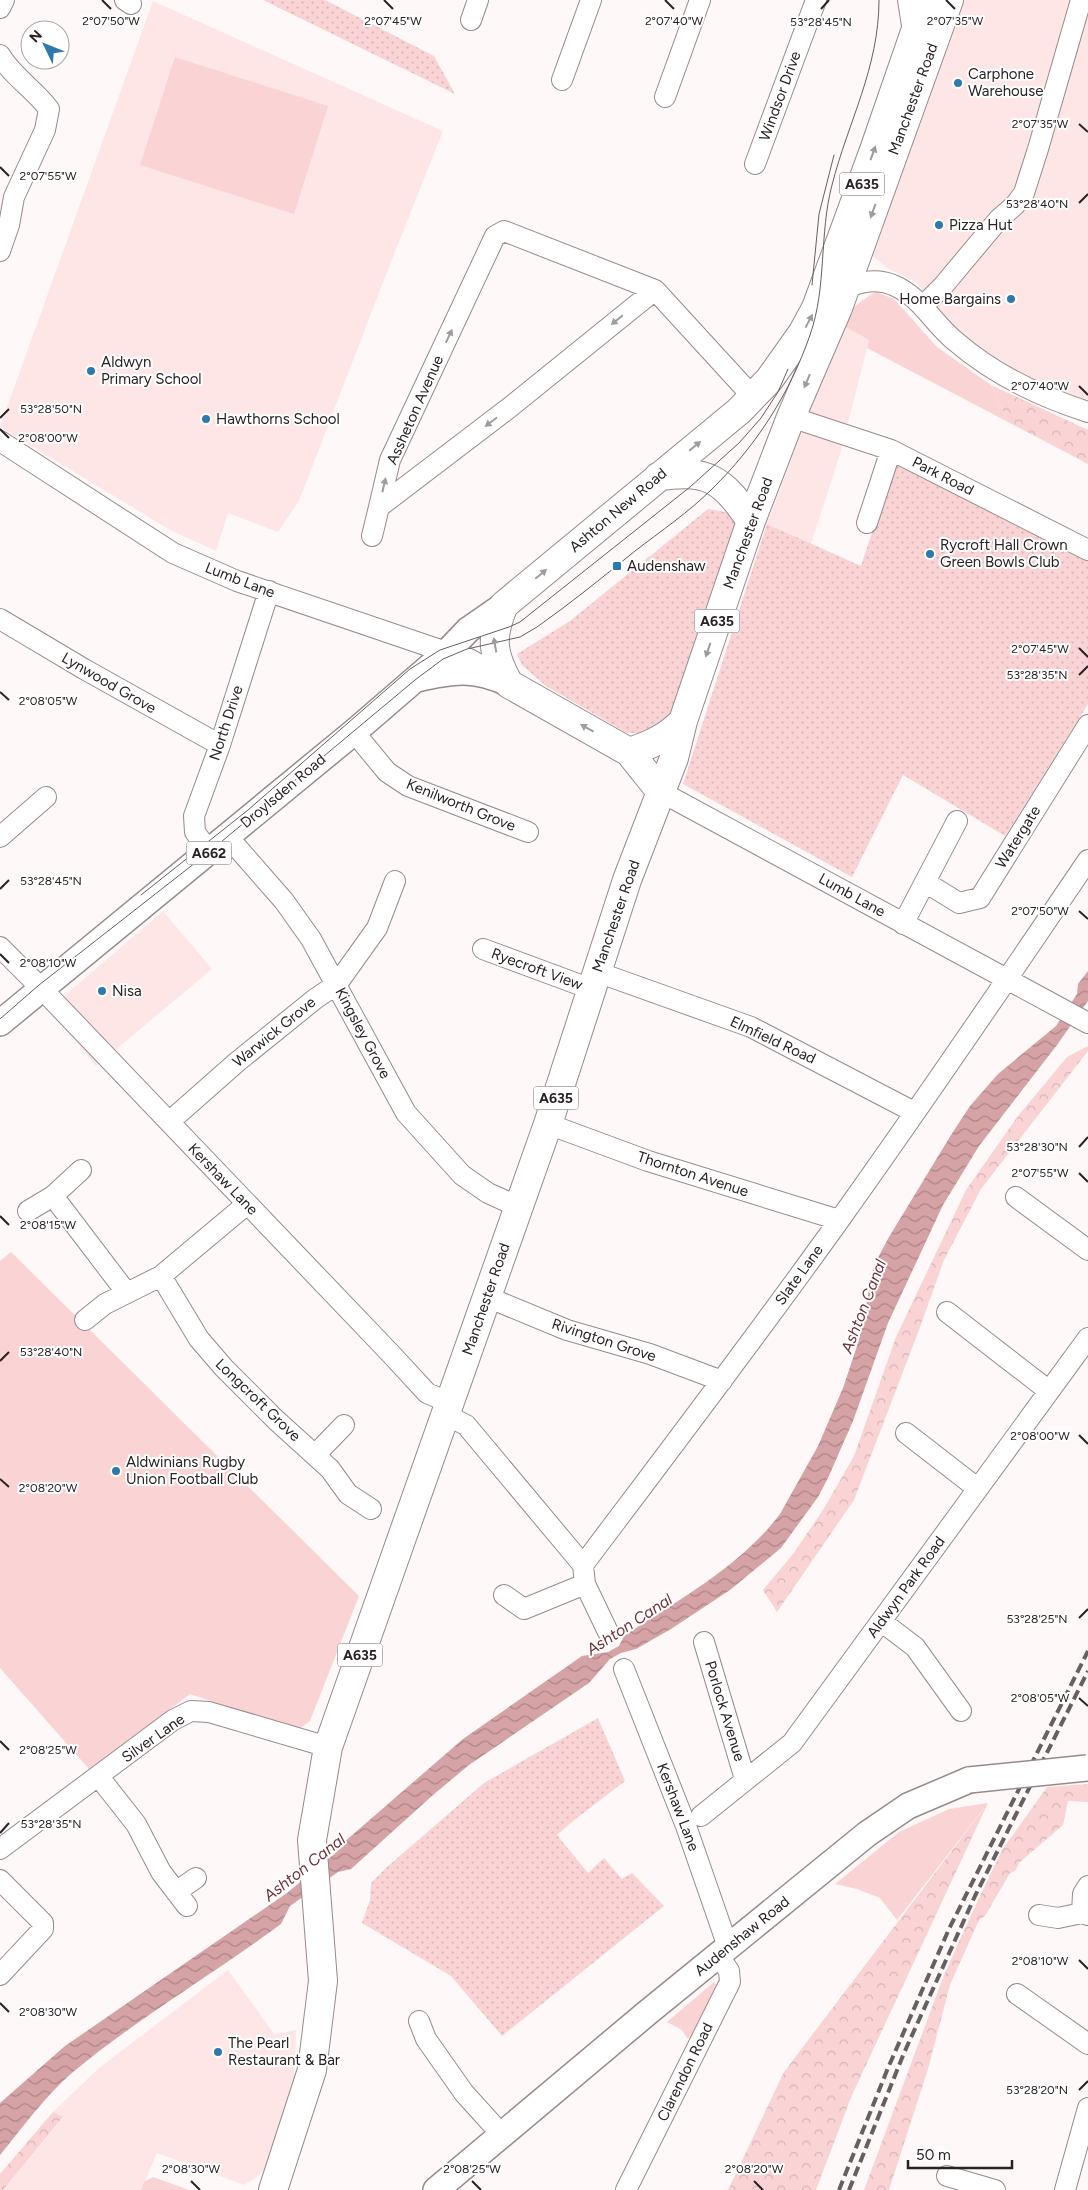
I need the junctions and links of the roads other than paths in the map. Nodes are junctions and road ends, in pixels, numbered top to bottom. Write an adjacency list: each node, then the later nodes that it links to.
1 (4, 0): 10 (street)
2 (478, 0): 11 (street)
3 (592, 0): 14 (street)
4 (700, 0): 15 (street)
5 (816, 0): 16 (street, Windsor Drive)
6 (908, 0): 12 (street)
7 (926, 0): 12 (highway, Manchester Road / A635)
8 (949, 0): 18 (highway, Manchester Road / A635, one-way to 18)
9 (1081, 0): 20 (street)
10 (0, 8)
11 (471, 20)
12 (913, 36): 21 (highway, Manchester Road / A635, one-way to 12)
13 (0, 55): 17 (street)
14 (562, 80)
15 (665, 97)
16 (755, 164)
17 (0, 251)
18 (845, 287): 20 (street); 24 (highway, Manchester Road / A635, one-way to 24)
19 (655, 290): 22 (street, Assheton Avenue); 28 (street, Assheton Avenue, one-way to 28); 28 (street, Assheton Avenue, one-way to 19)
20 (922, 306): 23 (street)
21 (783, 362): 22 (highway, Ashton New Road / A635)
22 (754, 397): 24 (highway); 27 (highway, Ashton New Road / A635, one-way to 22)
23 (1088, 412)
24 (791, 417): 26 (street, Park Road); 29 (highway, Manchester Road / A635)
25 (0, 441): 33 (street, Lumb Lane)
26 (891, 450): 30 (street); 32 (street, Park Road)
27 (658, 477): 29 (highway); 34 (highway, Ashton New Road / A635, one-way to 27)
28 (379, 507): 31 (street)
29 (751, 521): 39 (highway, Manchester Road / A635, one-way to 39)
30 (867, 523)
31 (372, 536)
32 (1088, 550)
33 (269, 591): 36 (street, Lumb Lane); 42 (street, North Drive)
34 (504, 605): 36 (main road, Ashton New Road / A635); 38 (highway, A635, one-way to 34)
35 (0, 619): 42 (street, Lynwood Grove)
36 (448, 651): 37 (main road, Droylsden Road / A662); 38 (street, Lumb Lane)
37 (415, 680): 38 (main road, Lumb Lane); 41 (main road, Droylsden Road / A662)
38 (504, 681): 43 (highway, Lumb Lane, one-way to 38)
39 (683, 721): 43 (highway, A635); 44 (highway, Manchester Road / A635)
40 (1088, 725): 52 (street, Watergate)
41 (354, 732): 47 (street, Kenilworth Grove); 49 (main road, Droylsden Road / A662)
42 (220, 745): 49 (street, North Drive)
43 (629, 752): 44 (highway, Lumb Lane)
44 (661, 792): 53 (street, Lumb Lane); 56 (highway, Manchester Road / A635)
45 (46, 798): 48 (street)
46 (956, 821): 52 (street)
47 (528, 832)
48 (0, 836)
49 (218, 844): 58 (street, Kingsley Grove); 59 (main road, Droylsden Road / A662)
50 (1088, 860): 57 (street)
51 (395, 882): 58 (street, Warwick Grove)
52 (925, 882): 53 (street)
53 (903, 924): 57 (street, Lumb Lane)
54 (0, 947): 59 (street, Kershaw Lane)
55 (483, 949): 56 (street, Ryecroft View)
56 (594, 980): 62 (street, Elmfield Road); 64 (highway, Manchester Road / A635)
57 (1007, 980): 61 (street, Lumb Lane); 62 (street, Slate Lane)
58 (337, 984): 63 (street, Warwick Grove); 69 (street, Kingsley Grove)
59 (42, 988): 60 (main road, Droylsden Road / A662); 63 (street, Kershaw Lane)
60 (0, 1023)
61 (1088, 1023)
62 (914, 1112): 71 (street, Slate Lane)
63 (169, 1122): 68 (street, Kershaw Lane)
64 (548, 1124): 69 (highway, Manchester Road / A635); 71 (street, Thornton Avenue)
65 (81, 1170): 66 (street)
66 (53, 1196): 70 (street); 74 (street)
67 (1016, 1197): 72 (street)
68 (247, 1204): 73 (street); 81 (street, Kershaw Lane)
69 (519, 1207): 75 (highway, Manchester Road / A635)
70 (28, 1211)
71 (839, 1220): 79 (street, Slate Lane)
72 (1088, 1250)
73 (161, 1276): 74 (street); 84 (street, Longcroft Grove)
74 (126, 1292): 77 (street)
75 (487, 1297): 79 (street, Rivington Grove); 81 (highway, Manchester Road / A635)
76 (947, 1312): 80 (street)
77 (85, 1320)
78 (1088, 1338): 80 (street, Aldwyn Park Road)
79 (722, 1380): 87 (street, Slate Lane)
80 (1049, 1391): 85 (street, Aldwyn Park Road)
81 (448, 1409): 87 (street, Kershaw Lane); 94 (highway, Manchester Road / A635)
82 (344, 1425): 84 (street)
83 (906, 1433): 85 (street)
84 (315, 1455): 86 (street, Longcroft Grove)
85 (977, 1488): 89 (street, Aldwyn Park Road)
86 (371, 1509)
87 (584, 1574): 88 (street); 90 (street, Kershaw Lane)
88 (504, 1595)
89 (882, 1622): 93 (street); 97 (street, Aldwyn Park Road)
90 (608, 1632)
91 (704, 1642): 97 (street, Porlock Avenue)
92 (624, 1669): 105 (street, Kershaw Lane)
93 (961, 1711)
94 (328, 1748): 96 (street, Silver Lane); 113 (highway, Manchester Road / A635)
95 (1087, 1768): 105 (main road, Audenshaw Road, bridge)
96 (98, 1777): 99 (street, Silver Lane); 100 (street)
97 (746, 1779): 98 (street, Aldwyn Park Road)
98 (701, 1816)
99 (0, 1848)
100 (196, 1878)
101 (0, 1880): 106 (street)
102 (1088, 1886): 103 (street)
103 (1085, 1914): 104 (street)
104 (1039, 1915)
105 (723, 1951): 111 (main road, Audenshaw Road); 115 (street, Clarendon Road)
106 (0, 1975)
107 (1017, 1994): 109 (street)
108 (418, 2036): 111 (street)
109 (1088, 2044)
110 (1088, 2108): 117 (street)
111 (502, 2135): 114 (main road, Audenshaw Road)
112 (948, 2181): 116 (street)
113 (273, 2190)
114 (436, 2190)
115 (626, 2190)
116 (995, 2190)
117 (1064, 2190)

